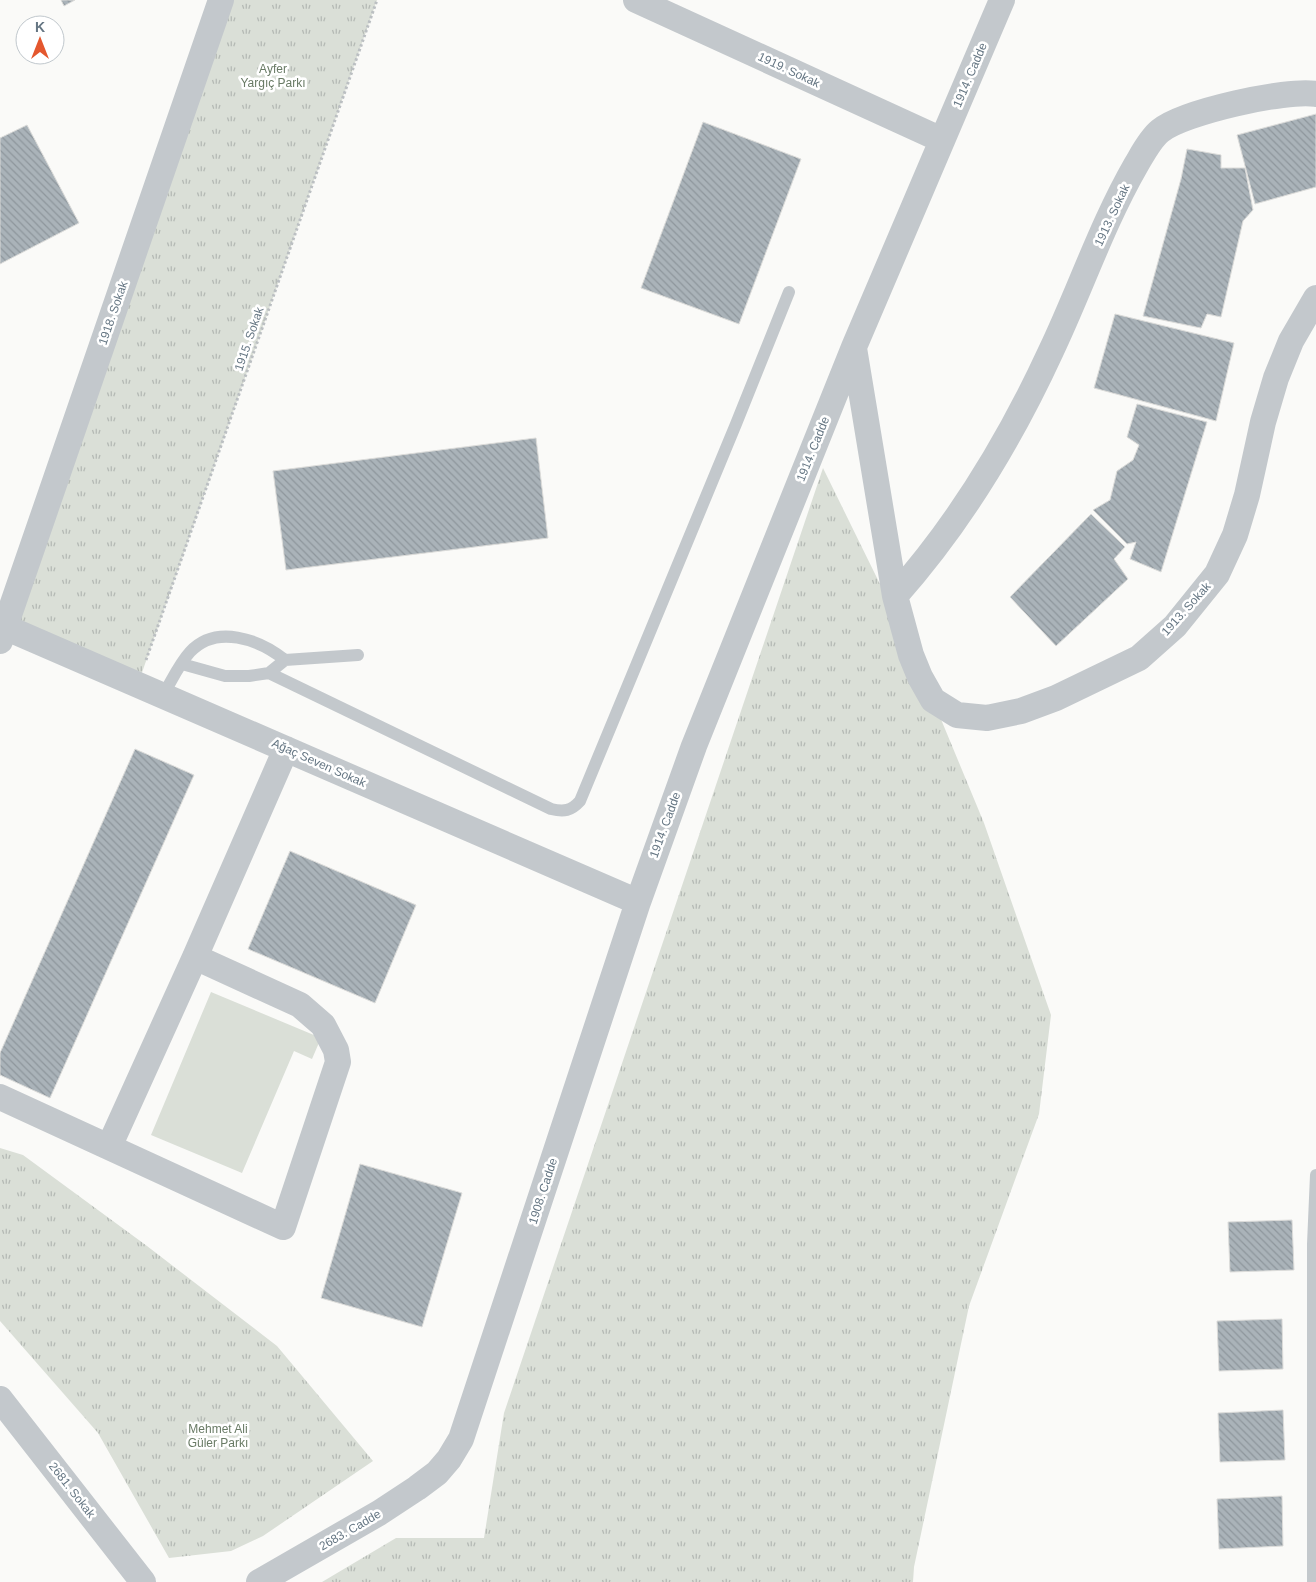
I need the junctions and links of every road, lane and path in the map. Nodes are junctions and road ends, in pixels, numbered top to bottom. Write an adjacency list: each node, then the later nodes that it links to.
1 (222, 0): 11 (street, 1918. Sokak)
2 (377, 0): 16 (path, 1915. Sokak)
3 (636, 0): 6 (street, 1919. Sokak)
4 (1002, 0): 6 (street, 1914. Cadde)
5 (1316, 94): 10 (street, 1913. Sokak)
6 (942, 140): 9 (street, 1914. Cadde)
7 (789, 292): 15 (lane)
8 (1316, 298): 10 (street, 1913. Sokak)
9 (854, 347): 10 (street, 1913. Sokak); 19 (street, 1914. Cadde)
10 (895, 596)
11 (2, 631): 16 (street, Ağaç Seven Sokak)
12 (358, 655): 13 (lane)
13 (284, 660): 14 (lane); 15 (lane)
14 (182, 664): 15 (lane); 17 (lane)
15 (270, 673)
16 (138, 684): 17 (street, Ağaç Seven Sokak)
17 (163, 695): 18 (street, Ağaç Seven Sokak)
18 (286, 749): 19 (street, Ağaç Seven Sokak); 20 (street)
19 (638, 902): 25 (street, 1908. Cadde)
20 (195, 958): 22 (street); 22 (street)
21 (0, 1097): 22 (street)
22 (109, 1147)
23 (1316, 1175): 28 (lane)
24 (0, 1398): 26 (street, 2681. Sokak)
25 (437, 1473): 27 (street, 2683. Cadde)
26 (143, 1582)
27 (260, 1582)
28 (1313, 1582)

